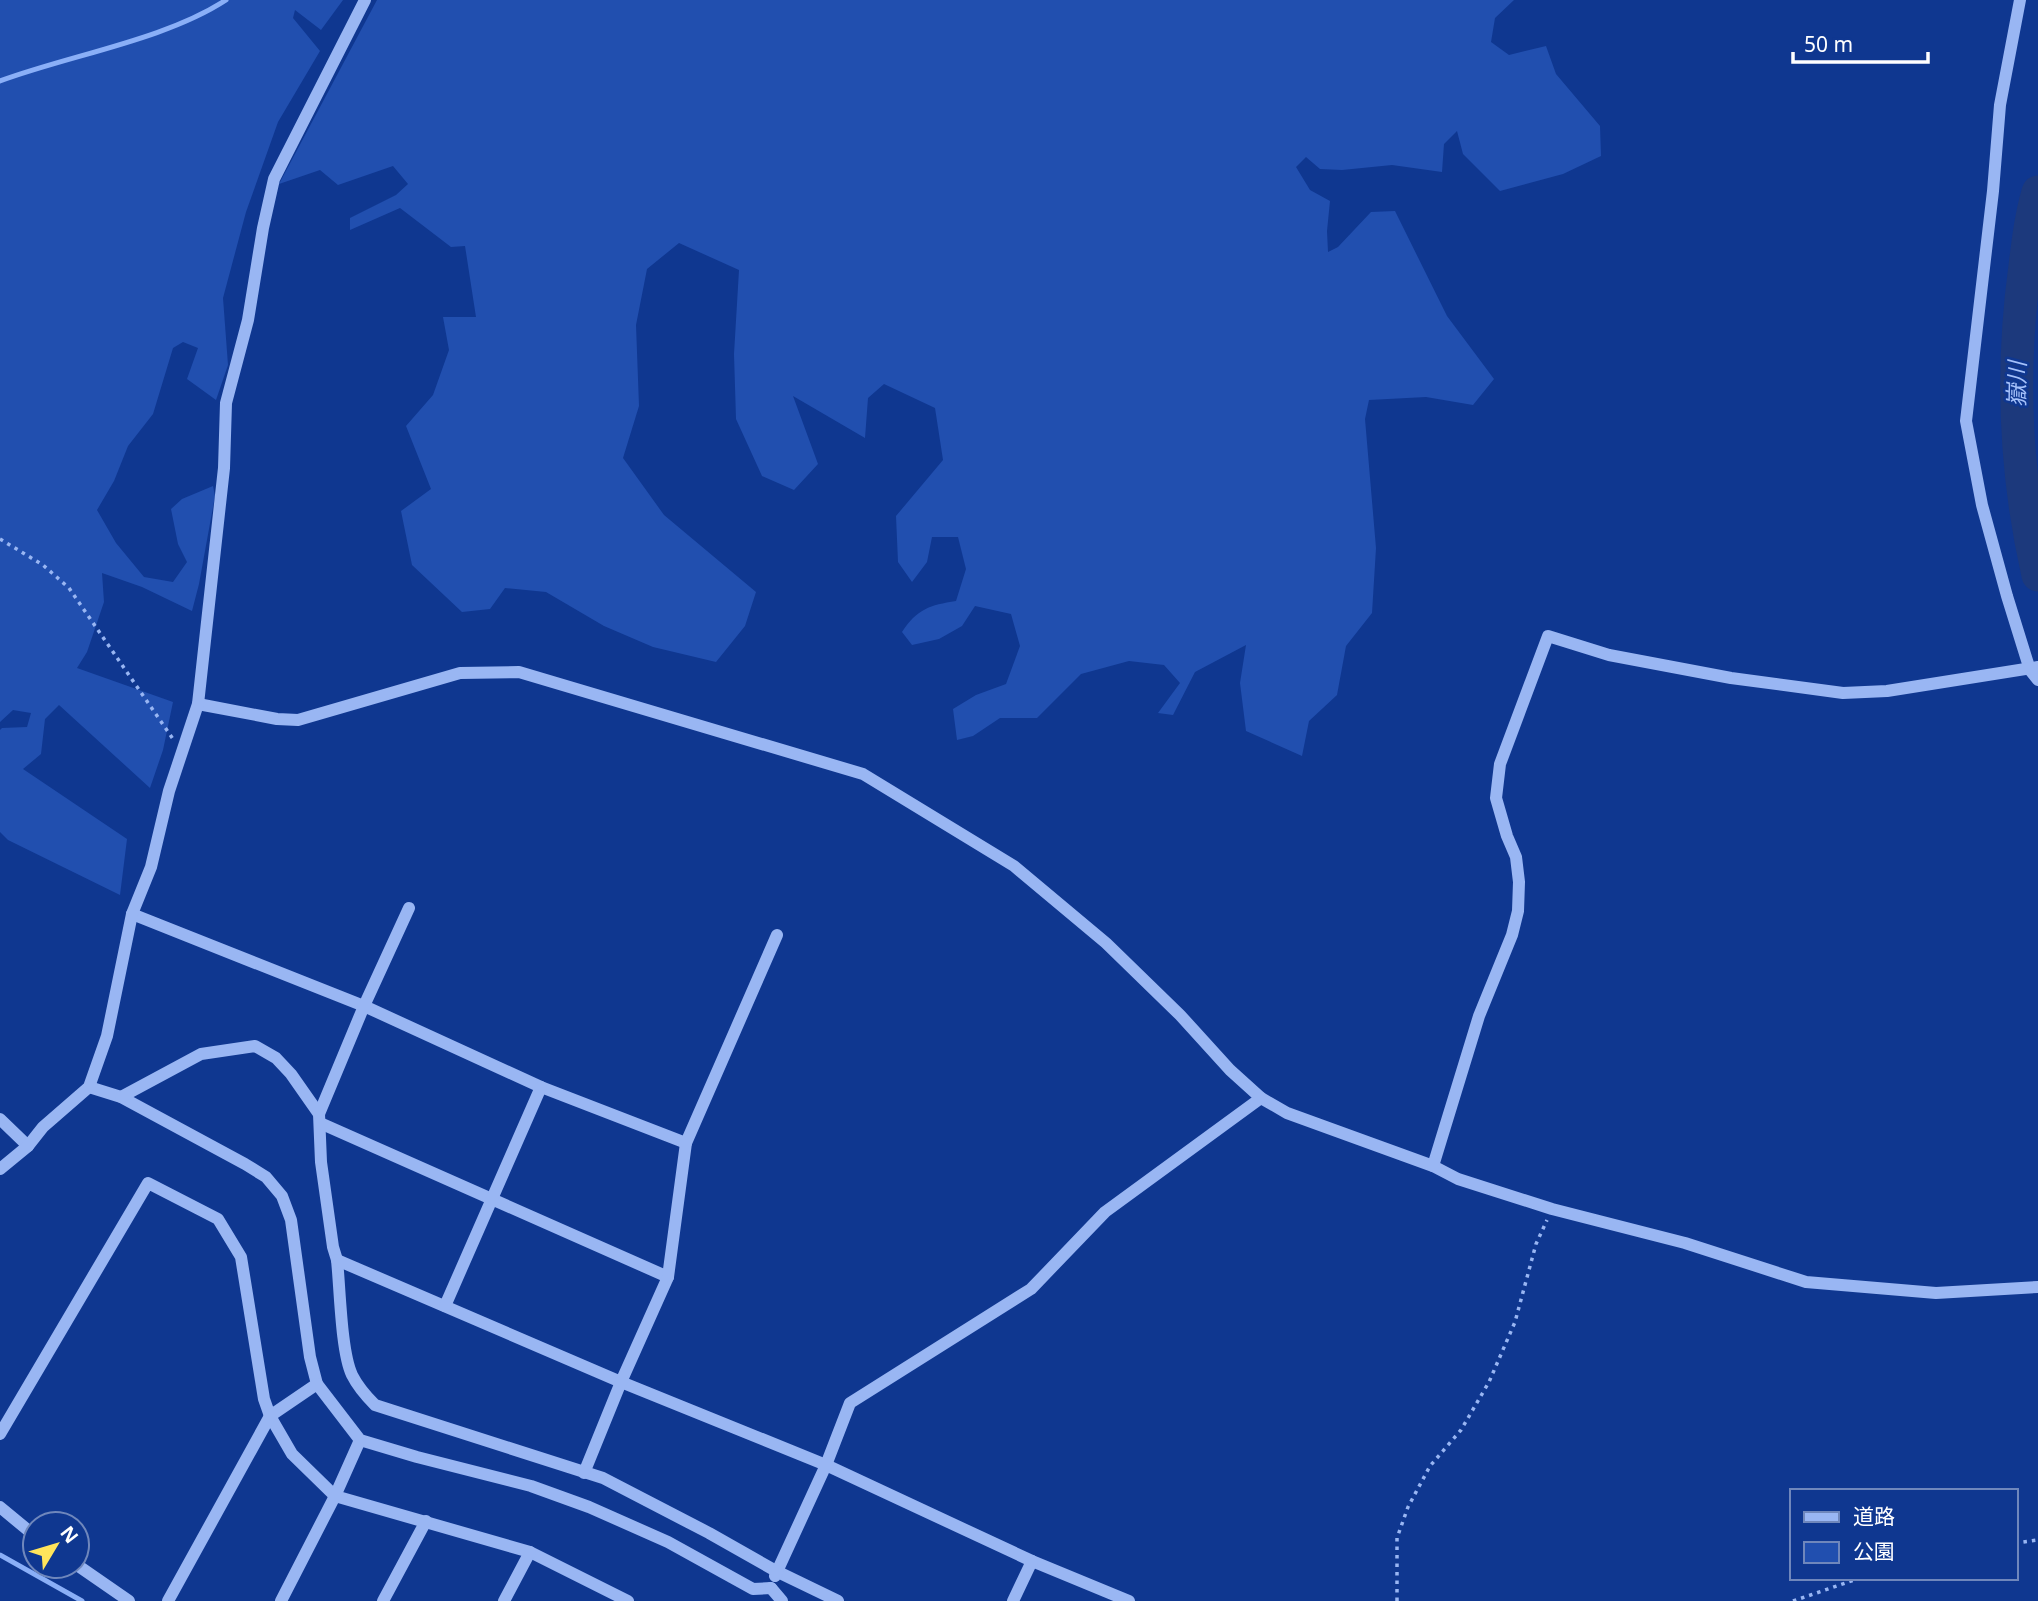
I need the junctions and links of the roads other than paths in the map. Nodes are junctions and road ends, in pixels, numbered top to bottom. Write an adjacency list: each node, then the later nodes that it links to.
1 (365, 0): 4 (street)
2 (2020, 0): 3 (street)
3 (2035, 672): 17 (street)
4 (198, 704): 6 (street); 12 (street)
5 (409, 908): 8 (street)
6 (132, 914): 8 (street); 9 (street)
7 (778, 935): 15 (street)
8 (364, 1006): 10 (street); 13 (street)
9 (89, 1087): 11 (street); 16 (street)
10 (541, 1087): 15 (street); 19 (street)
11 (121, 1097): 13 (street); 25 (street)
12 (1261, 1098): 17 (street); 29 (street)
13 (319, 1118): 19 (street); 20 (street)
14 (0, 1119): 16 (street)
15 (686, 1143): 21 (street)
16 (28, 1146): 18 (street)
17 (1433, 1166): 22 (street)
18 (0, 1170)
19 (493, 1199): 21 (street); 23 (street)
20 (337, 1260): 23 (street); 30 (street)
21 (668, 1277): 24 (street)
22 (2038, 1287)
23 (445, 1306): 24 (street)
24 (621, 1382): 29 (street); 30 (street)
25 (317, 1384): 26 (street); 28 (street)
26 (270, 1416): 27 (street); 31 (street); 42 (street)
27 (0, 1434)
28 (360, 1440): 31 (street); 40 (street)
29 (826, 1465): 36 (street); 37 (street)
30 (584, 1473): 37 (street)
31 (335, 1496): 33 (street); 43 (street)
32 (0, 1507): 34 (street)
33 (426, 1521): 35 (street); 44 (street)
34 (21, 1524)
35 (530, 1552): 45 (street); 46 (street)
36 (1032, 1560): 50 (street); 51 (street)
37 (776, 1572): 39 (street); 49 (street)
38 (91, 1575): 41 (street)
39 (771, 1588): 40 (street); 48 (street)
40 (753, 1589): 47 (street)
41 (129, 1601)
42 (168, 1601)
43 (281, 1601)
44 (383, 1601)
45 (504, 1601)
46 (627, 1601)
47 (746, 1601)
48 (782, 1601)
49 (838, 1601)
50 (1013, 1601)
51 (1129, 1601)

